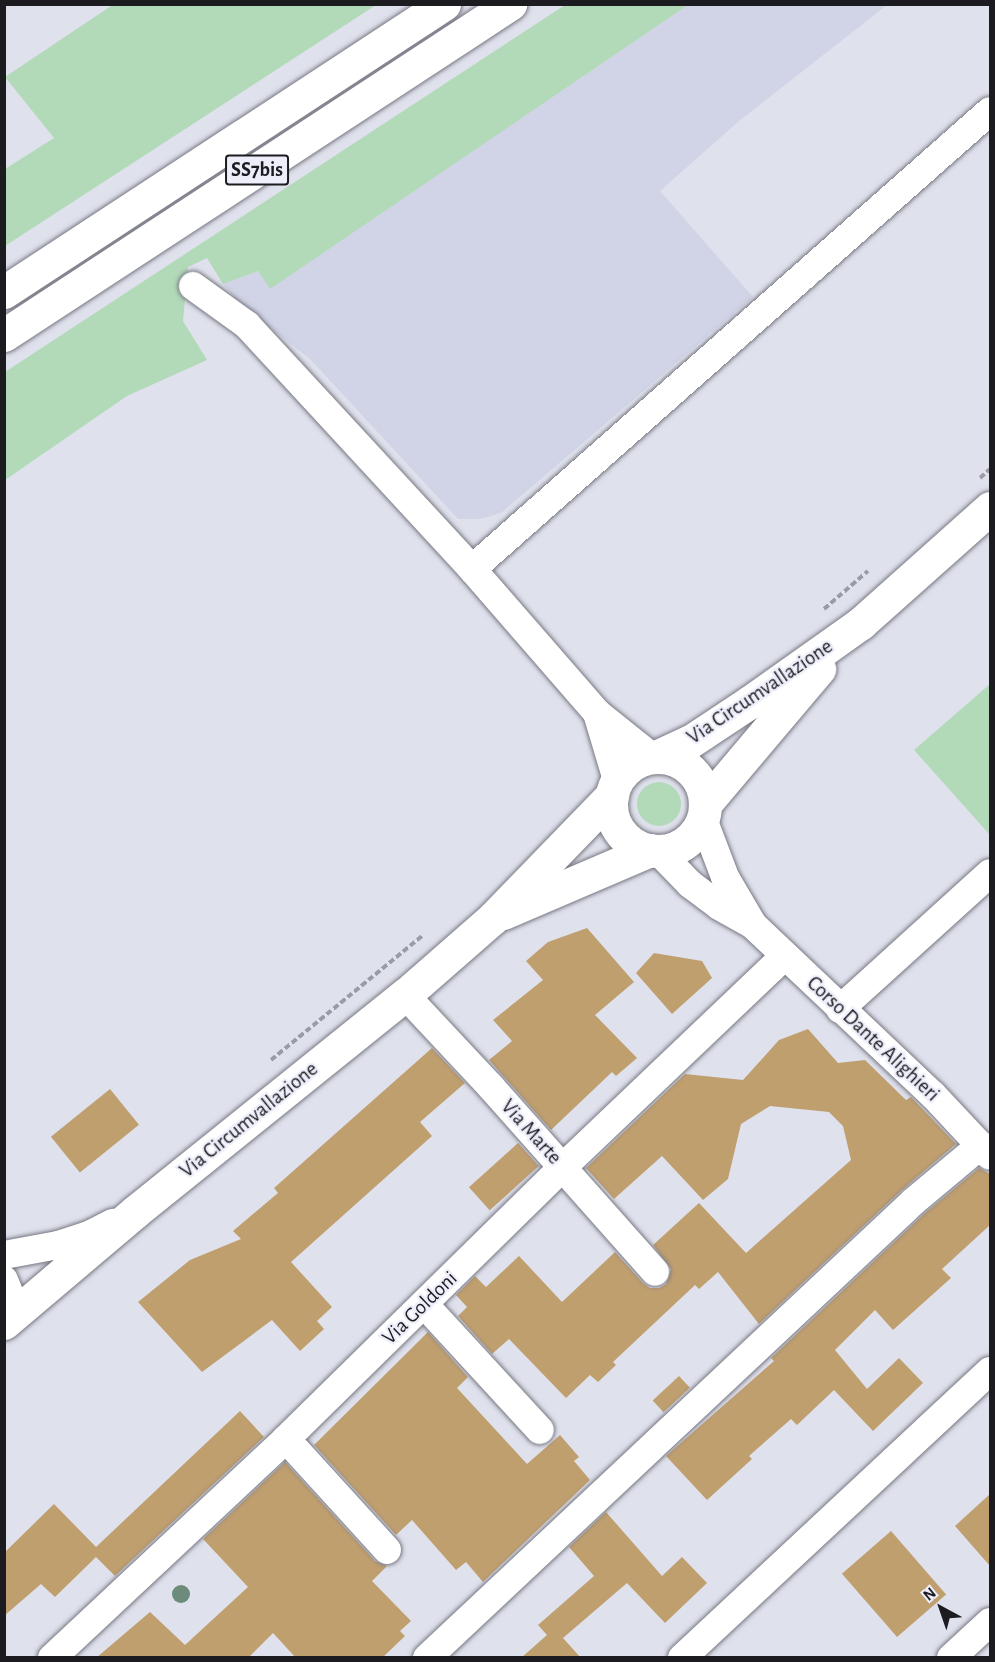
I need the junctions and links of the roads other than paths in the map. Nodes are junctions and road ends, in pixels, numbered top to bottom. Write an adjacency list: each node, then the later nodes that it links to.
1 (444, 4): 5 (main road, SS7bis)
2 (510, 4): 6 (main road, SS7bis)
3 (990, 111): 8 (street)
4 (193, 286): 8 (street)
5 (4, 292)
6 (4, 335)
7 (983, 495): 9 (main road, Via Circumvallazione)
8 (472, 569): 10 (street)
9 (861, 623): 11 (main road, Via Circumvallazione); 13 (main road, Via Circumvallazione)
10 (597, 713): 11 (street); 12 (street)
11 (654, 757): 12 (main road); 13 (main road)
12 (615, 787): 14 (main road); 16 (main road, Via Circumvallazione)
13 (704, 811): 14 (main road); 17 (street)
14 (654, 850): 16 (main road, Via Circumvallazione); 17 (street)
15 (990, 873): 20 (street)
16 (493, 918): 19 (main road, Via Circumvallazione)
17 (753, 925): 18 (street, Corso Dante Alighieri)
18 (785, 956): 20 (street, Corso Dante Alighieri); 22 (street, Via Goldoni)
19 (405, 995): 22 (street, Via Marte); 23 (main road, Via Circumvallazione)
20 (840, 1009): 21 (street, Corso Dante Alighieri)
21 (986, 1150): 35 (street)
22 (562, 1168): 25 (street, Via Marte); 27 (street, Via Goldoni)
23 (136, 1211): 24 (street); 28 (main road, Via Circumvallazione)
24 (4, 1255)
25 (655, 1272)
26 (4, 1280): 28 (street)
27 (424, 1304): 30 (street); 31 (street, Via Goldoni)
28 (9, 1314)
29 (990, 1371): 36 (street)
30 (540, 1430)
31 (286, 1439): 32 (street); 34 (street, Via Goldoni)
32 (387, 1550)
33 (990, 1622): 37 (street)
34 (52, 1658)
35 (427, 1658)
36 (682, 1658)
37 (951, 1658)

